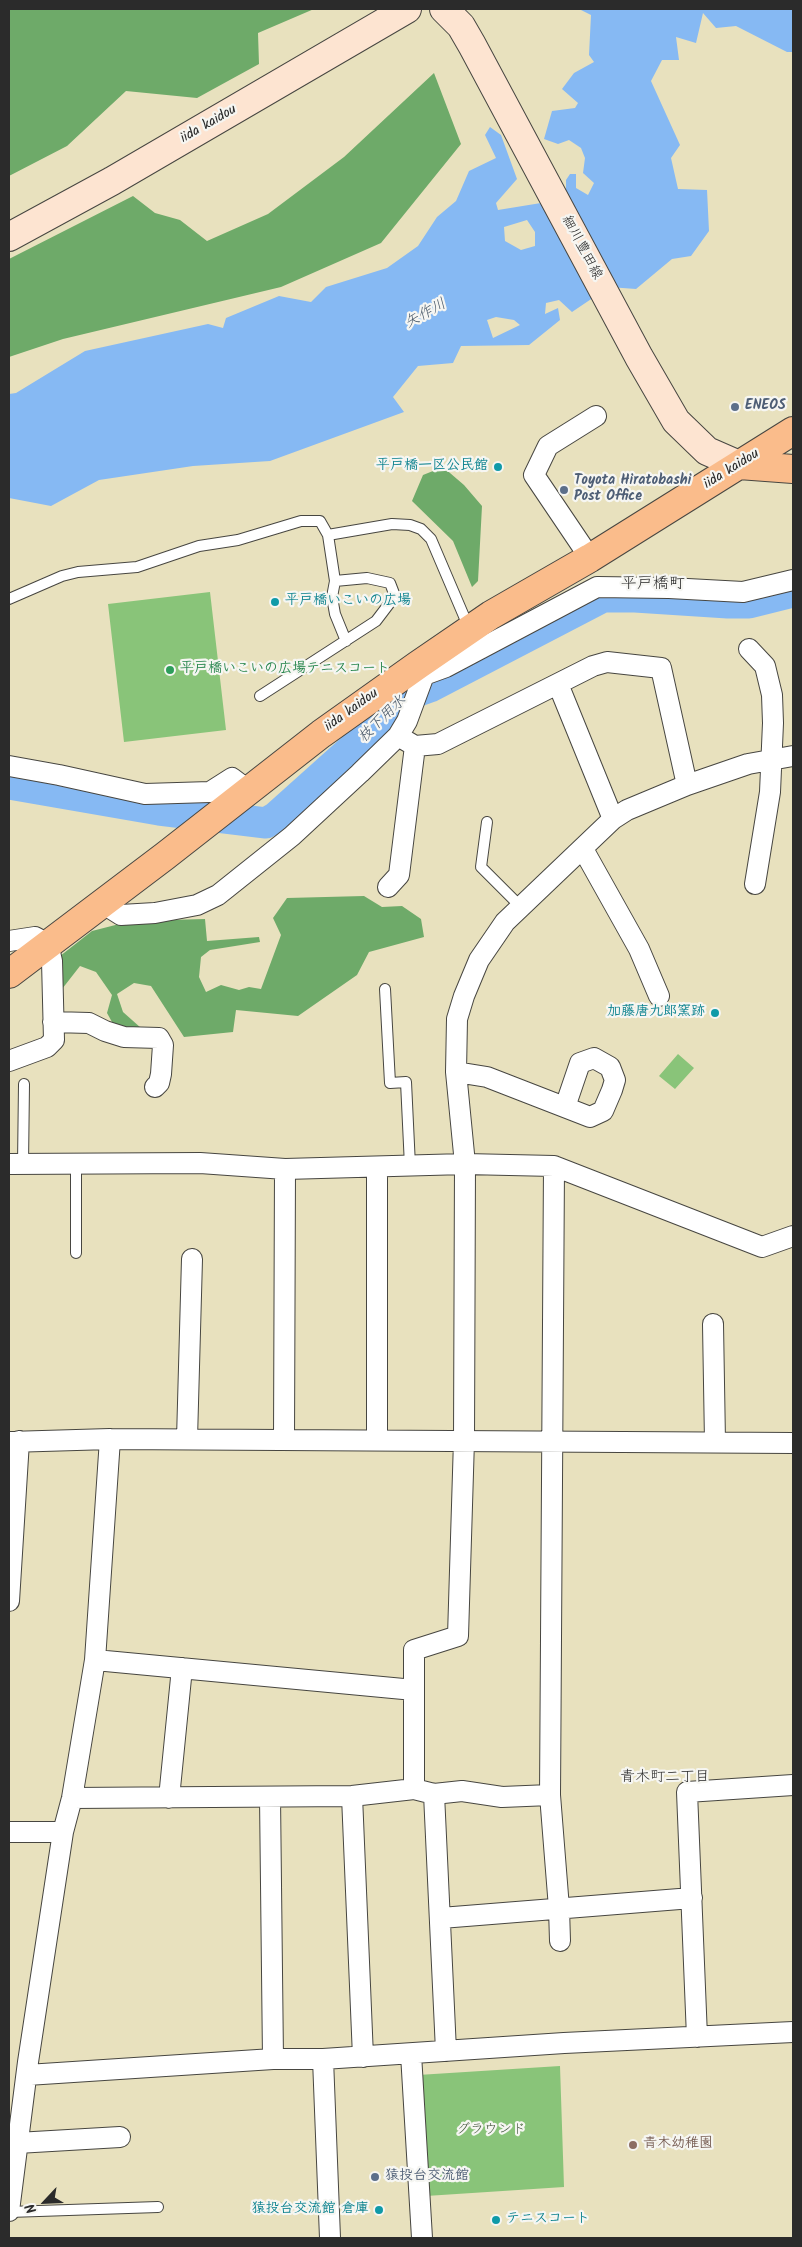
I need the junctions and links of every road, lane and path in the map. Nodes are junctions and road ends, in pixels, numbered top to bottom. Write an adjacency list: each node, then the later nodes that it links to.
1 (407, 9): 3 (main road, iida kaidou)
2 (444, 9): 6 (main road, 細川豊田線)
3 (9, 237)
4 (596, 416): 9 (street)
5 (793, 431): 6 (main road, iida kaidou)
6 (740, 465): 7 (main road); 9 (main road, iida kaidou)
7 (793, 469)
8 (328, 536): 10 (lane); 12 (lane); 13 (lane)
9 (590, 558): 13 (main road, iida kaidou)
10 (335, 580): 14 (lane); 14 (lane)
11 (793, 580): 16 (street)
12 (9, 599)
13 (470, 629): 16 (main road, iida kaidou)
14 (346, 641): 18 (lane)
15 (748, 649): 22 (street)
16 (421, 674): 19 (street); 25 (main road, iida kaidou)
17 (558, 684): 20 (street); 24 (street); 26 (street)
18 (260, 696)
19 (398, 736): 20 (street); 31 (street)
20 (415, 746): 30 (street)
21 (793, 756): 22 (street)
22 (773, 759): 24 (street); 29 (street)
23 (9, 766): 25 (street)
24 (687, 785): 26 (street)
25 (244, 793): 31 (main road, iida kaidou)
26 (613, 819): 28 (street)
27 (487, 822): 32 (lane)
28 (582, 849): 32 (street); 37 (street)
29 (756, 884)
30 (388, 887)
31 (102, 903): 34 (main road, iida kaidou)
32 (521, 908): 40 (street)
33 (9, 940): 34 (street)
34 (48, 944): 35 (main road, iida kaidou); 38 (street)
35 (9, 974)
36 (385, 989): 47 (lane)
37 (659, 996)
38 (53, 1022): 39 (street); 42 (street)
39 (9, 1061)
40 (456, 1072): 43 (street); 46 (street)
41 (24, 1084): 44 (lane)
42 (155, 1086)
43 (565, 1107)
44 (16, 1164): 45 (street)
45 (76, 1164): 50 (street); 52 (lane)
46 (465, 1164): 47 (street); 48 (street); 59 (street)
47 (410, 1166): 49 (street)
48 (554, 1166): 51 (street); 60 (street)
49 (377, 1168): 50 (street); 58 (street)
50 (285, 1169): 57 (street)
51 (793, 1236)
52 (76, 1253)
53 (192, 1259): 56 (street)
54 (713, 1324): 62 (street)
55 (110, 1439): 56 (street); 61 (street); 65 (street)
56 (187, 1439): 57 (street)
57 (284, 1440): 58 (street)
58 (377, 1440): 59 (street)
59 (464, 1440): 60 (street); 67 (street)
60 (550, 1440): 62 (street); 71 (street)
61 (14, 1442): 64 (street)
62 (715, 1442): 63 (street)
63 (793, 1442)
64 (9, 1600)
65 (95, 1660): 66 (street); 74 (street)
66 (182, 1668): 67 (street); 75 (street)
67 (414, 1690): 69 (street)
68 (793, 1785): 78 (street)
69 (414, 1789): 70 (street); 72 (street)
70 (434, 1794): 71 (street); 80 (street)
71 (550, 1794): 79 (street)
72 (352, 1796): 73 (street); 86 (street)
73 (270, 1797): 75 (street); 87 (street)
74 (72, 1798): 75 (street); 77 (street)
75 (169, 1798)
76 (9, 1832): 77 (street)
77 (63, 1832): 89 (street)
78 (692, 1898): 79 (street); 83 (street)
79 (559, 1908): 80 (street); 81 (street)
80 (441, 1918): 84 (street)
81 (560, 1941)
82 (793, 2032): 83 (street)
83 (697, 2037): 84 (street)
84 (446, 2051): 85 (street)
85 (411, 2054): 86 (street); 96 (street)
86 (363, 2057): 88 (street)
87 (273, 2059): 88 (street); 89 (street)
88 (323, 2059): 95 (street)
89 (27, 2075): 90 (street)
90 (14, 2123): 92 (street)
91 (120, 2137): 92 (street)
92 (17, 2143): 94 (street)
93 (158, 2207): 94 (lane)
94 (9, 2212)
95 (330, 2238)
96 (422, 2238)

